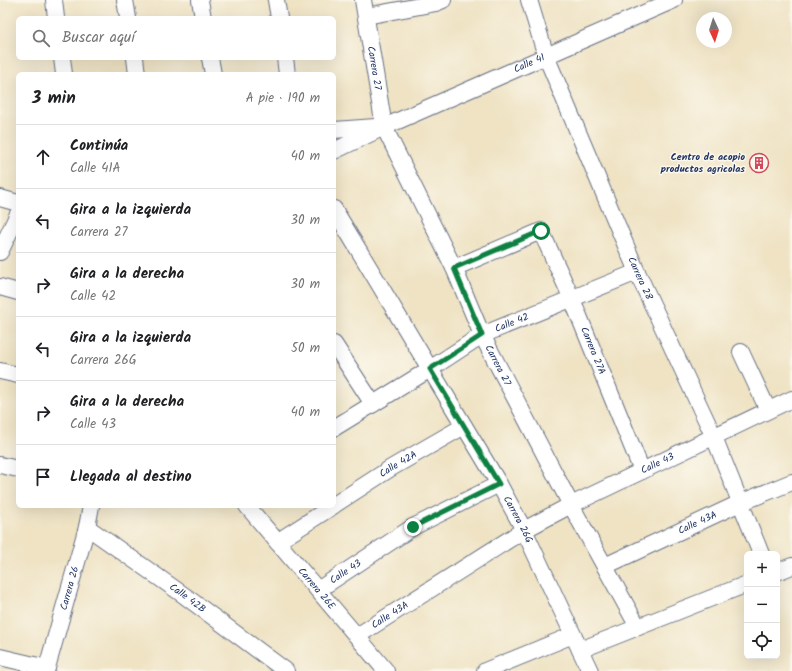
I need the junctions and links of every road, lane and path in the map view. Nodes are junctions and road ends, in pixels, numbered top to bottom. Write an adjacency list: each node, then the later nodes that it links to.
1 (54, 0): 9 (street)
2 (125, 0): 10 (street)
3 (200, 0): 11 (street)
4 (276, 0): 12 (street)
5 (363, 0): 13 (street, Carrera 27)
6 (529, 0): 14 (street, Carrera 28)
7 (674, 0): 14 (street, Calle 41)
8 (440, 1): 13 (street)
9 (56, 16)
10 (128, 16)
11 (203, 16)
12 (279, 16)
13 (366, 16): 23 (street, Carrera 27)
14 (546, 56): 23 (street, Calle 41); 34 (street, Carrera 28)
15 (62, 60): 19 (street)
16 (135, 60): 20 (street)
17 (210, 60): 21 (street)
18 (285, 60): 22 (street)
19 (64, 72)
20 (137, 72)
21 (213, 72)
22 (287, 72)
23 (384, 127): 24 (street, Calle 41); 25 (street, Calle 41); 33 (street, Carrera 27)
24 (336, 130)
25 (336, 150)
26 (0, 198): 27 (street)
27 (16, 203)
28 (16, 204): 29 (street)
29 (0, 206)
30 (336, 213): 41 (street, Carrera 26G)
31 (16, 218): 32 (street)
32 (0, 252)
33 (454, 268): 37 (street, Carrera 27A); 38 (street, Carrera 27)
34 (637, 272): 37 (street, Calle 42); 49 (street, Carrera 28)
35 (0, 287): 36 (street)
36 (16, 291)
37 (572, 299): 38 (street, Calle 42); 52 (street, Carrera 27A)
38 (482, 335): 41 (street, Calle 42); 57 (street, Carrera 27)
39 (336, 347): 45 (street)
40 (741, 352): 46 (street)
41 (430, 369): 45 (street, Calle 42); 47 (street, Carrera 26G)
42 (0, 371): 43 (street)
43 (16, 375)
44 (792, 399): 46 (street, Calle 43)
45 (373, 404): 48 (street, Calle 42)
46 (768, 410): 49 (street, Calle 43)
47 (464, 426): 54 (street, Carrera 26G); 56 (street, Calle 42A)
48 (336, 427)
49 (714, 436): 52 (street, Calle 43); 55 (street, Carrera 28)
50 (0, 465): 51 (street)
51 (16, 469)
52 (642, 471): 57 (street, Calle 43)
53 (792, 482): 55 (street, Calle 43A)
54 (499, 484): 62 (street, Carrera 26G); 69 (street, Calle 43)
55 (740, 502): 64 (street, Carrera 28); 65 (street, Calle 43A)
56 (336, 504)
57 (571, 506): 62 (street, Calle 43); 65 (street, Carrera 27)
58 (91, 508): 61 (street, Carrera 26)
59 (249, 508): 63 (street, Carrera 26E)
60 (330, 508): 63 (street, Calle 42A)
61 (87, 527): 75 (street, Carrera 26); 76 (street, Calle 42B)
62 (524, 530): 71 (street, Carrera 26G); 72 (street, Calle 43A)
63 (277, 542): 69 (street, Carrera 26E)
64 (760, 551)
65 (605, 566): 70 (street, Carrera 27)
66 (792, 566): 67 (street)
67 (780, 571)
68 (744, 585): 70 (street)
69 (318, 590): 72 (street, Carrera 26E)
70 (638, 627): 73 (street)
71 (574, 635): 73 (street, Carrera 26G); 78 (street)
72 (357, 636): 77 (street, Carrera 26E)
73 (580, 650): 79 (street, Carrera 26G)
74 (0, 658): 75 (street)
75 (47, 670)
76 (286, 671)
77 (386, 671)
78 (485, 671)
79 (590, 671)

